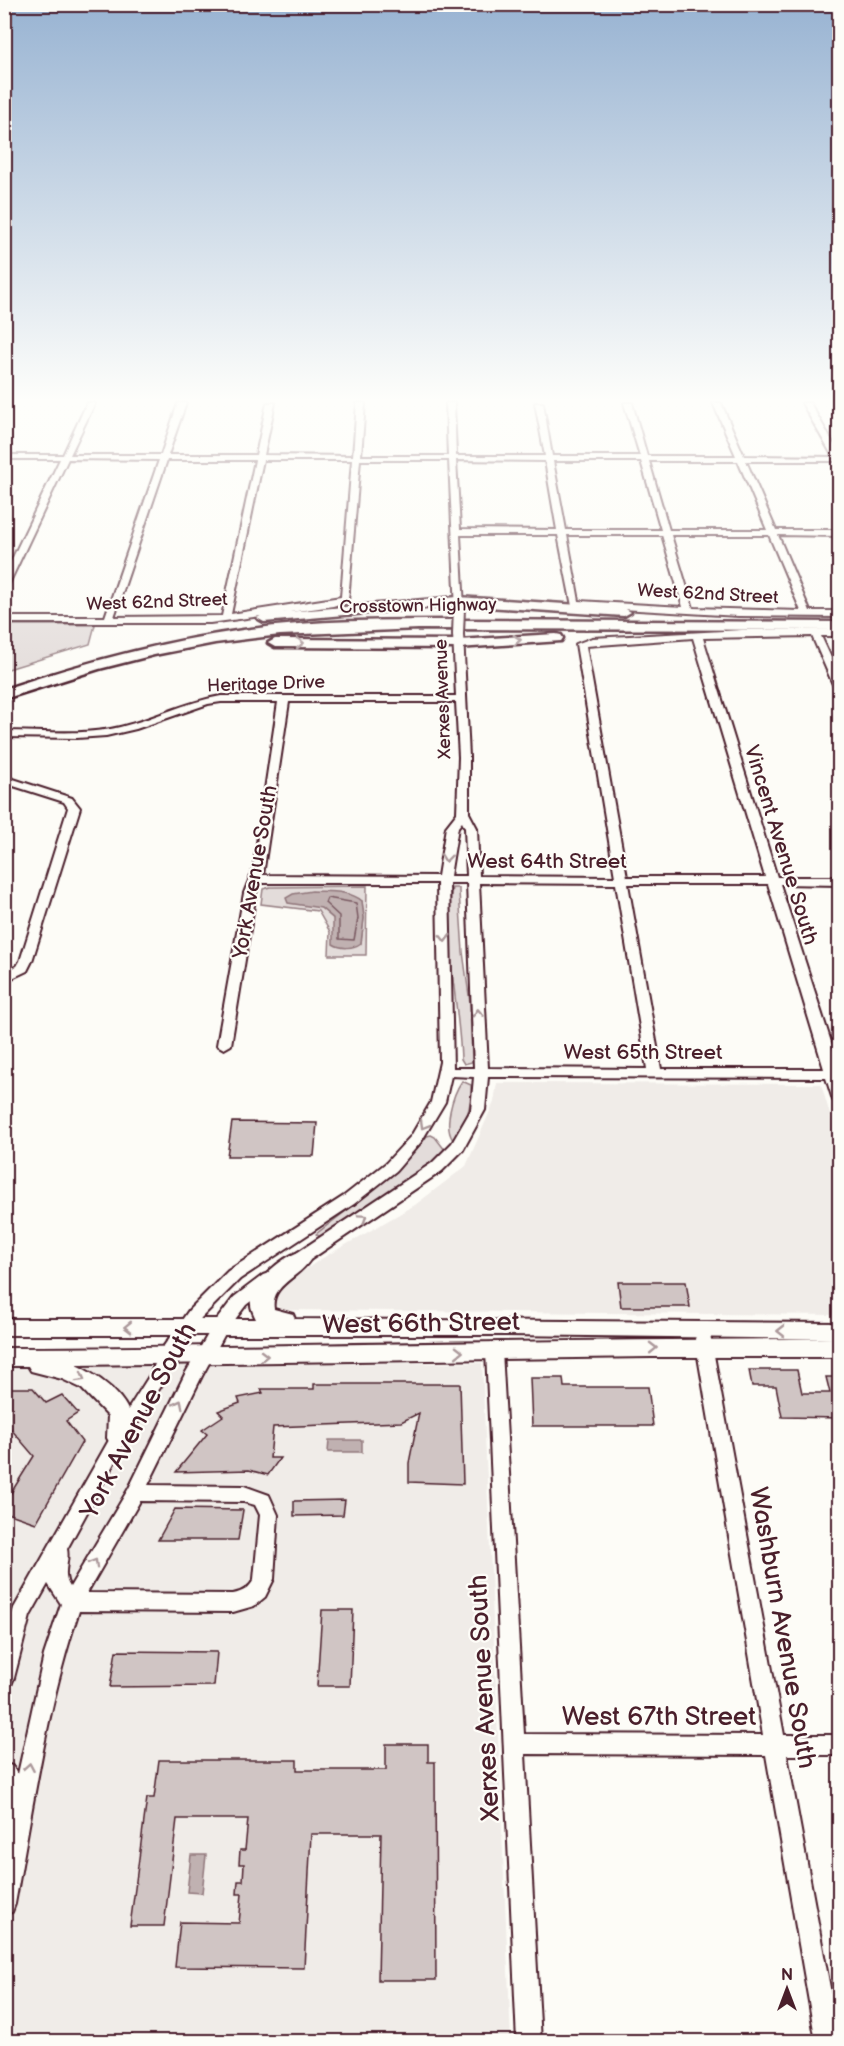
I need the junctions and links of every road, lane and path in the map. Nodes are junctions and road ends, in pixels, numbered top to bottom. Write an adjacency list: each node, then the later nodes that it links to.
1 (45, 498): 14 (street)
2 (150, 498): 24 (street)
3 (251, 498): 21 (street)
4 (354, 498): 21 (street, West 62nd Street)
5 (455, 498): 9 (street, Xerxes Avenue)
6 (555, 498): 10 (street)
7 (657, 498): 11 (street)
8 (758, 498): 12 (street)
9 (456, 532): 10 (street); 17 (street, Xerxes Avenue)
10 (561, 532): 11 (street); 18 (street, West 62nd Street)
11 (667, 532): 12 (street); 18 (street)
12 (773, 533): 13 (street); 19 (street)
13 (840, 533)
14 (17, 558): 15 (street); 16 (street)
15 (4, 559)
16 (4, 586)
17 (459, 604): 25 (highway); 30 (street, Xerxes Avenue, bridge); 32 (highway)
18 (689, 610): 19 (street, West 62nd Street)
19 (807, 614): 20 (street, West 62nd Street)
20 (840, 614)
21 (226, 618): 24 (street, West 62nd Street)
22 (4, 620): 24 (street, West 62nd Street)
23 (840, 620): 25 (highway, Crosstown Highway)
24 (108, 621)
25 (778, 623): 26 (highway, Crosstown Highway); 30 (highway, one-way to 25); 31 (highway, Crosstown Highway); 32 (highway, Crosstown Highway)
26 (840, 626)
27 (814, 633): 28 (street, West 62nd Street); 29 (street, West 62nd Street); 34 (street)
28 (840, 633)
29 (697, 635): 44 (street, West 62nd Street); 45 (street, Vincent Avenue South)
30 (458, 639): 31 (highway, one-way to 30); 37 (street, Xerxes Avenue)
31 (179, 645): 35 (highway, Crosstown Highway)
32 (129, 646): 33 (highway, Crosstown Highway)
33 (4, 682)
34 (840, 690)
35 (4, 694)
36 (284, 698): 37 (street, Heritage Drive); 38 (street, Heritage Drive); 41 (street, York Avenue South)
37 (461, 699): 40 (street, Xerxes Avenue)
38 (4, 734)
39 (4, 779): 47 (street)
40 (463, 813): 42 (street, Xerxes Avenue, one-way to 42); 43 (street, Xerxes Avenue)
41 (255, 879): 42 (street, West 64th Street); 48 (street, York Avenue South)
42 (443, 880): 43 (street, West 64th Street); 49 (street, Xerxes Avenue, one-way to 49)
43 (472, 880): 44 (street, West 64th Street); 50 (street, Xerxes Avenue, one-way to 43)
44 (622, 880): 45 (street, West 64th Street); 51 (street)
45 (772, 881): 46 (street, West 64th Street); 52 (street, Vincent Avenue South)
46 (840, 881)
47 (4, 978)
48 (224, 1045)
49 (447, 1072): 50 (street, West 65th Street); 55 (street, York Avenue South, one-way to 55)
50 (481, 1072): 51 (street, West 65th Street); 54 (street, York Avenue South, one-way to 50)
51 (655, 1073): 52 (street, West 65th Street)
52 (835, 1074): 53 (street, Vincent Avenue South)
53 (840, 1100)
54 (306, 1255): 56 (street, York Avenue South); 57 (main road)
55 (186, 1326): 56 (main road, West 66th Street); 58 (main road, West 66th Street, one-way to 58); 64 (street, York Avenue South)
56 (221, 1326): 57 (main road, West 66th Street); 65 (street, York Avenue South)
57 (374, 1326): 59 (main road, West 66th Street)
58 (4, 1327)
59 (614, 1329): 61 (main road, West 66th Street); 63 (main road)
60 (840, 1331): 61 (main road, West 66th Street, one-way to 61)
61 (703, 1339): 62 (main road, West 66th Street); 63 (main road, West 66th Street, one-way to 61); 75 (street, Washburn Avenue South)
62 (840, 1348)
63 (494, 1351): 65 (main road, West 66th Street, one-way to 63); 74 (street, Xerxes Avenue South)
64 (167, 1355): 65 (main road, West 66th Street); 66 (main road, West 66th Street); 67 (street, York Avenue South)
65 (205, 1356): 68 (street, York Avenue South, one-way to 65)
66 (4, 1357): 67 (main road, one-way to 67)
67 (119, 1438): 69 (street, York Avenue South)
68 (135, 1493): 70 (street, York Avenue South, one-way to 68); 70 (street)
69 (62, 1539): 70 (street); 71 (street, York Avenue South)
70 (72, 1602): 78 (street, York Avenue South, one-way to 70)
71 (13, 1639): 72 (street); 73 (street, York Avenue South)
72 (4, 1662)
73 (4, 1678)
74 (515, 1744): 75 (street, West 67th Street); 80 (street, Xerxes Avenue South)
75 (775, 1745): 76 (street, West 67th Street); 81 (street, Washburn Avenue South)
76 (840, 1745)
77 (4, 1773): 78 (street)
78 (19, 1825): 79 (street, York Avenue South)
79 (4, 1904)
80 (529, 2042)
81 (828, 2042)

